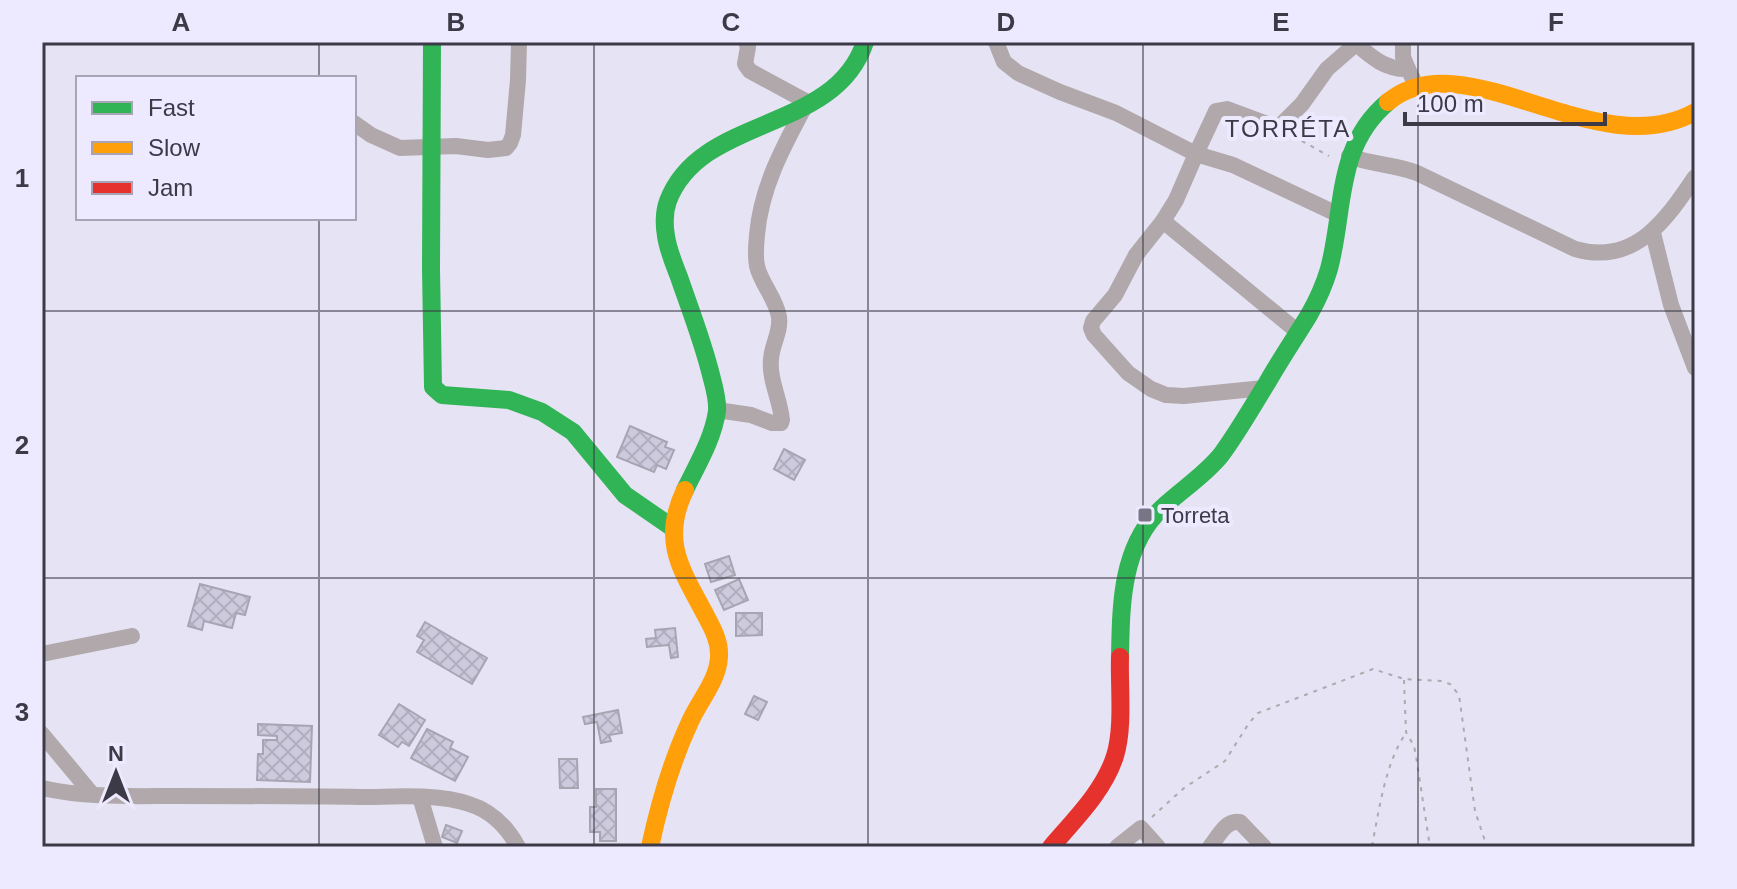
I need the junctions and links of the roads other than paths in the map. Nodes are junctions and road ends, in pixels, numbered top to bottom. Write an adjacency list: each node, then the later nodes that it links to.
1 (432, 42): 12 (street)
2 (519, 42): 12 (street)
3 (746, 42): 9 (street)
4 (865, 42): 9 (street)
5 (996, 42): 13 (street)
6 (1356, 42): 8 (street); 13 (street)
7 (1403, 42): 8 (street)
8 (1412, 77): 10 (street); 14 (street)
9 (807, 106): 22 (street); 22 (street)
10 (1695, 112)
11 (356, 124): 12 (street)
12 (431, 147): 23 (street)
13 (1196, 154): 16 (street); 17 (street)
14 (1347, 161): 16 (street); 18 (street)
15 (1695, 177): 18 (street)
16 (1337, 214): 19 (street)
17 (1163, 221): 19 (street); 21 (street)
18 (1653, 233): 20 (street)
19 (1298, 332): 21 (street)
20 (1695, 368)
21 (1264, 388): 33 (street)
22 (717, 410): 23 (street)
23 (673, 528): 32 (street)
24 (132, 636): 25 (street)
25 (42, 654)
26 (42, 734): 28 (street)
27 (42, 788): 28 (street)
28 (92, 794): 29 (street)
29 (420, 797): 30 (street); 31 (street)
30 (435, 847)
31 (518, 847)
32 (650, 847)
33 (1051, 847)
34 (1117, 847): 35 (street)
35 (1158, 847)
36 (1210, 847): 37 (street)
37 (1264, 847)

